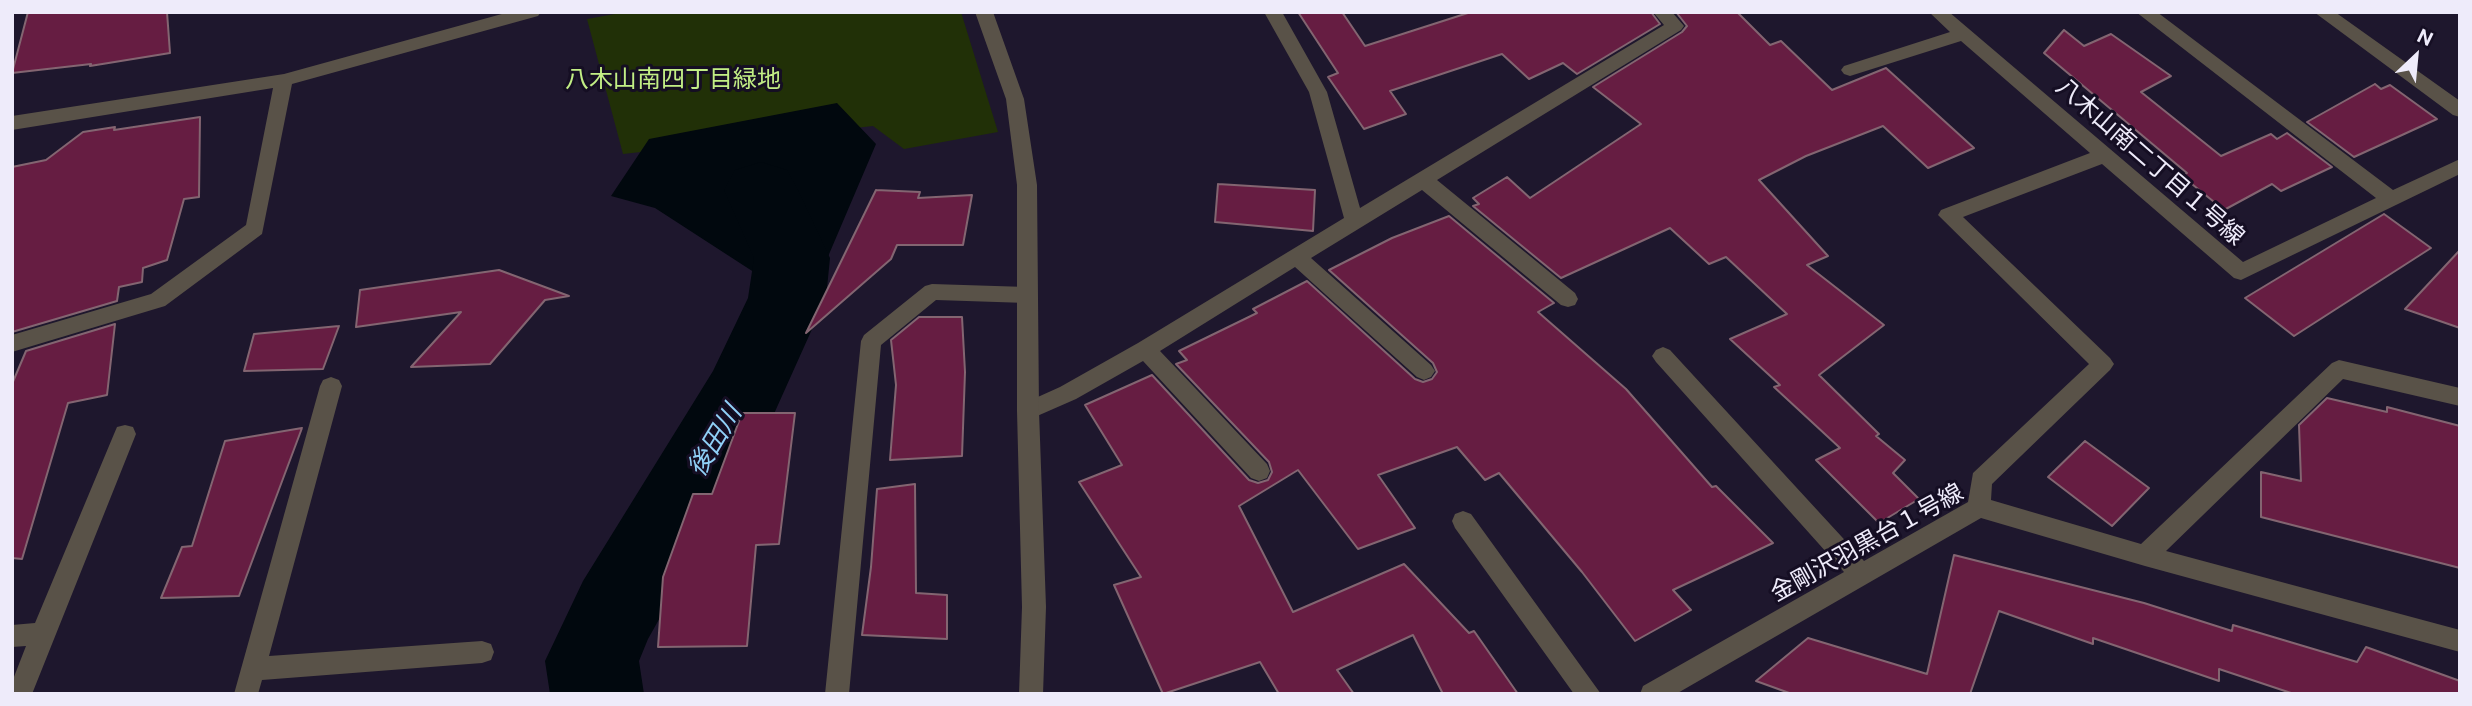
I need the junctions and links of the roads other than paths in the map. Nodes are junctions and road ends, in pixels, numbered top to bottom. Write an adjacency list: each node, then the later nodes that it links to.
1 (532, 12): 10 (street)
2 (984, 12): 19 (street)
3 (1273, 12): 17 (street)
4 (1662, 12): 15 (street)
5 (1938, 12): 8 (street, 八木山南二丁目１号線)
6 (2145, 12): 16 (street)
7 (2323, 12): 11 (street)
8 (1964, 34): 9 (street); 13 (street, 八木山南二丁目１号線)
9 (1850, 70)
10 (284, 80): 12 (street); 21 (street)
11 (2460, 110)
12 (12, 123)
13 (2105, 155): 16 (street, 八木山南二丁目１号線); 30 (street)
14 (2460, 166): 16 (street, 八木山南二丁目１号線)
15 (1422, 179): 17 (street); 20 (street)
16 (2391, 199)
17 (1354, 220): 18 (street)
18 (1297, 257): 22 (street); 24 (street)
19 (1027, 295): 27 (street); 41 (street)
20 (1569, 299)
21 (12, 344)
22 (1145, 349): 27 (street); 29 (street)
23 (1663, 356): 33 (street)
24 (1424, 371)
25 (331, 386): 38 (street)
26 (2460, 397): 32 (street)
27 (1028, 411): 42 (street)
28 (125, 434): 34 (street)
29 (1259, 471)
30 (1979, 507): 32 (street, 金剛沢羽黒台１号線); 33 (street, 金剛沢羽黒台１号線)
31 (1463, 521): 43 (street)
32 (2145, 556): 36 (street, 金剛沢羽黒台１号線)
33 (1861, 574): 44 (street, 金剛沢羽黒台１号線)
34 (43, 633): 35 (street); 39 (street)
35 (12, 636)
36 (2460, 641)
37 (482, 652): 38 (street)
38 (253, 669): 40 (street)
39 (20, 694)
40 (246, 694)
41 (837, 694)
42 (1031, 694)
43 (1588, 694)
44 (1652, 694)

